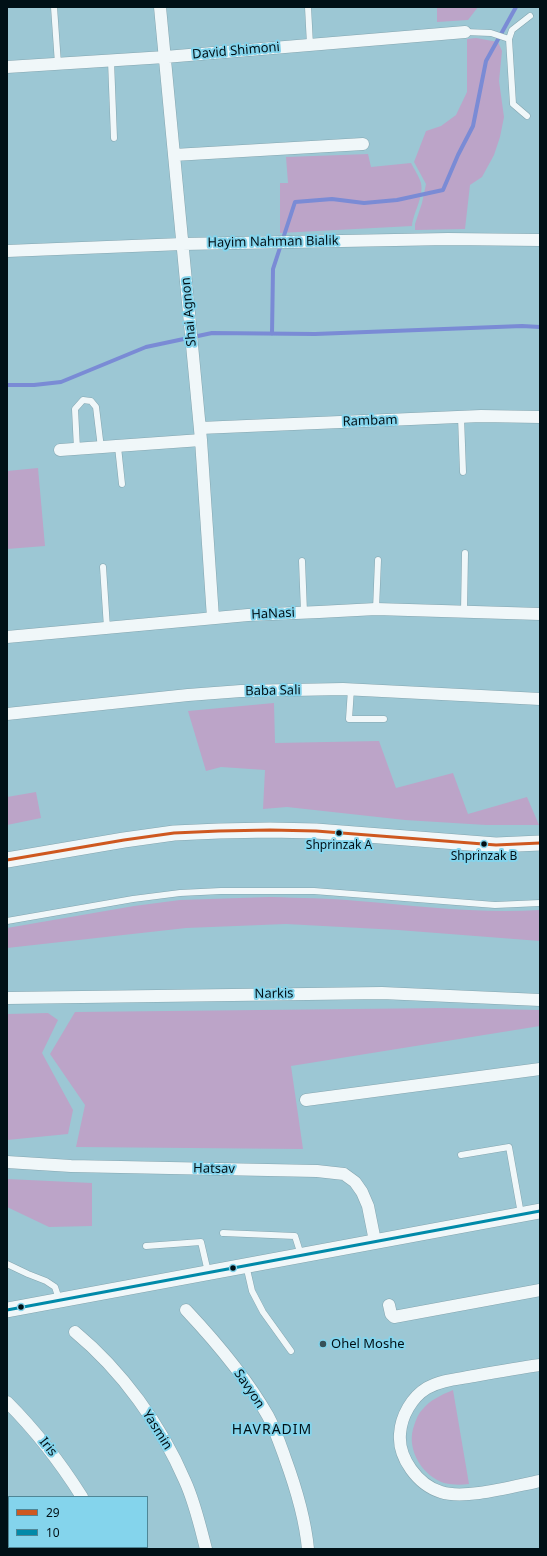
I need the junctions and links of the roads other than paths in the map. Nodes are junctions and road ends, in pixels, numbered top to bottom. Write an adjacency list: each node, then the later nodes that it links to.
1 (54, 7): 10 (lane)
2 (160, 7): 8 (street, Shai Agnon)
3 (308, 7): 7 (lane)
4 (530, 16): 6 (lane)
5 (465, 32): 6 (lane); 7 (street, David Shimoni)
6 (509, 39): 12 (lane)
7 (310, 45): 8 (street, David Shimoni)
8 (165, 57): 9 (street, David Shimoni); 15 (street, Shai Agnon)
9 (111, 61): 10 (street, David Shimoni); 13 (lane)
10 (58, 64): 11 (street, David Shimoni)
11 (7, 67)
12 (527, 116)
13 (114, 138)
14 (363, 144): 15 (street)
15 (174, 155): 17 (street, Shai Agnon)
16 (540, 240): 17 (street, Hayim Nahman Bialik)
17 (182, 244): 18 (street, Hayim Nahman Bialik); 21 (street, Shai Agnon)
18 (7, 252)
19 (540, 416): 20 (street, Rambam)
20 (461, 417): 21 (street, Rambam); 26 (lane)
21 (201, 434): 22 (street, Rambam); 36 (street, Shai Agnon)
22 (118, 447): 23 (street, Rambam); 27 (lane)
23 (101, 448): 24 (street, Rambam); 24 (lane)
24 (77, 449): 25 (street, Rambam)
25 (60, 450)
26 (463, 472)
27 (122, 484)
28 (465, 553): 33 (lane)
29 (378, 560): 32 (lane)
30 (302, 561): 34 (lane)
31 (103, 567): 37 (lane)
32 (376, 609): 33 (street, HaNasi); 34 (street, HaNasi)
33 (464, 611): 35 (street, HaNasi)
34 (304, 612): 36 (street, HaNasi)
35 (540, 614)
36 (213, 618): 37 (street, HaNasi)
37 (107, 628): 38 (street, HaNasi)
38 (7, 637)
39 (351, 689): 40 (street, Baba Sali); 41 (street, Baba Sali); 42 (lane)
40 (540, 699)
41 (7, 714)
42 (384, 719)
43 (540, 843): 44 (street)
44 (7, 860)
45 (540, 903): 46 (lane)
46 (7, 921)
47 (7, 998): 48 (street, Narkis)
48 (540, 1000)
49 (540, 1069): 50 (street)
50 (306, 1100)
51 (461, 1155): 54 (lane)
52 (7, 1162): 56 (street, Hatsav)
53 (540, 1211): 54 (street)
54 (521, 1214): 56 (street)
55 (223, 1233): 58 (lane)
56 (375, 1242): 58 (street)
57 (146, 1246): 61 (lane)
58 (301, 1254): 60 (street)
59 (7, 1264): 63 (lane)
60 (246, 1264): 61 (street); 68 (lane)
61 (208, 1272): 63 (street)
62 (540, 1290): 64 (street)
63 (59, 1300): 65 (street)
64 (389, 1305)
65 (7, 1310)
66 (186, 1310): 74 (street, Savyon)
67 (76, 1332): 73 (street, Yasmin)
68 (291, 1351)
69 (540, 1365): 71 (street)
70 (7, 1402): 72 (street, Iris)
71 (540, 1481)
72 (81, 1496)
73 (206, 1549)
74 (308, 1549)

